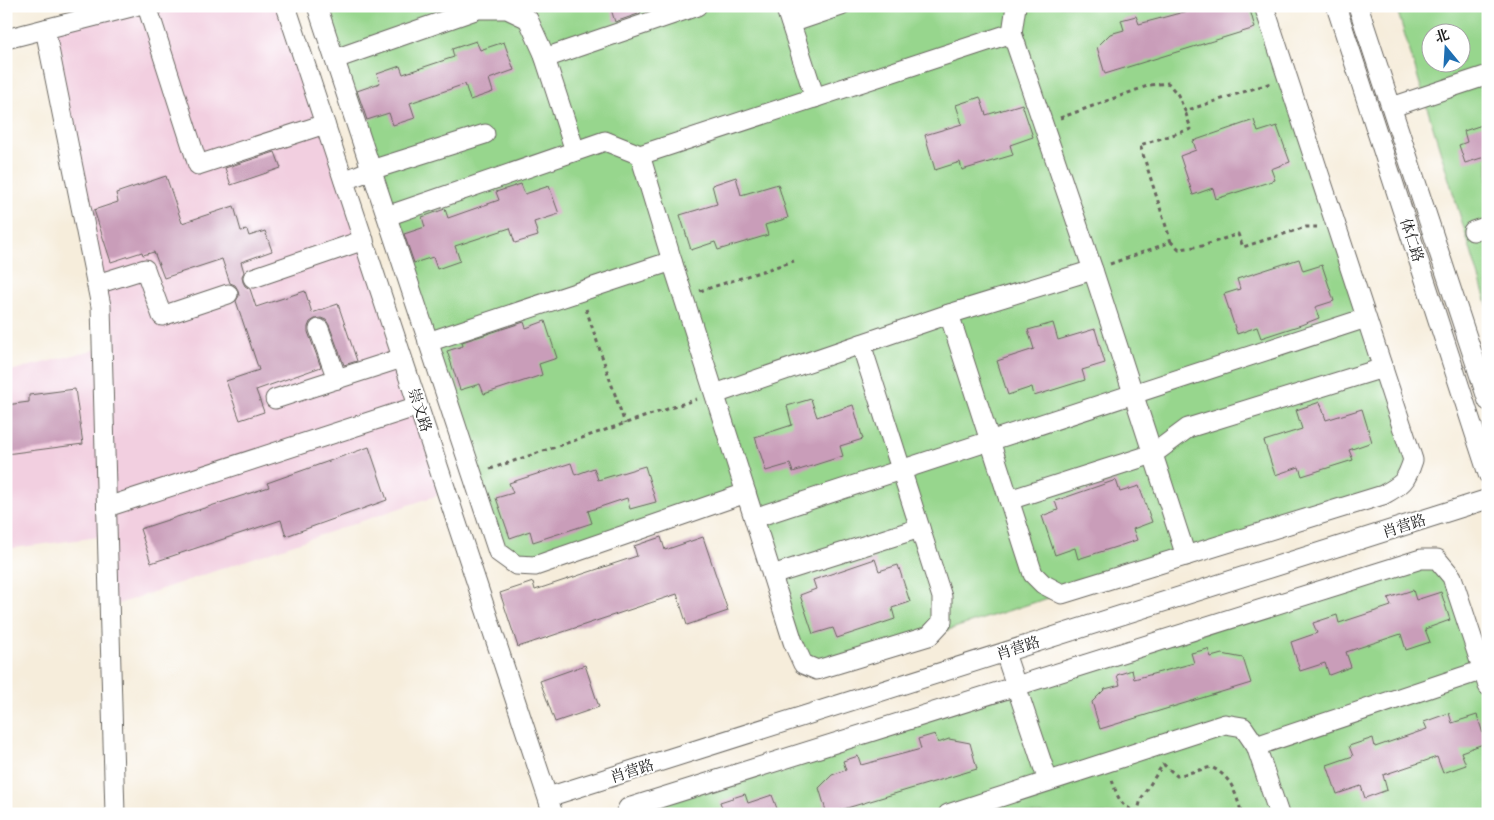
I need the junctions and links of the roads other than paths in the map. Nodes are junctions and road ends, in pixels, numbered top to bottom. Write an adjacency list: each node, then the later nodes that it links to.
1 (135, 6): 12 (street)
2 (148, 6): 20 (street)
3 (286, 6): 20 (street, 崇文路)
4 (317, 6): 16 (street)
5 (697, 6): 15 (street)
6 (841, 6): 11 (street)
7 (1016, 6): 13 (street)
8 (1264, 6): 34 (street)
9 (1336, 6): 49 (street, 体仁路)
10 (1358, 6): 19 (street, 体仁路)
11 (788, 14): 18 (street)
12 (45, 29): 14 (street); 31 (street)
13 (1012, 33): 18 (street); 29 (street)
14 (6, 39)
15 (545, 58): 16 (street); 22 (street)
16 (335, 59): 24 (street)
17 (1488, 76): 19 (street)
18 (815, 98): 23 (street)
19 (1392, 108): 44 (street, 体仁路)
20 (325, 124): 25 (street, 崇文路)
21 (485, 134): 24 (street)
22 (575, 151): 23 (street); 26 (street)
23 (640, 155): 28 (street)
24 (372, 170): 25 (street); 26 (street)
25 (344, 181): 27 (street, 崇文路)
26 (386, 216): 36 (street)
27 (364, 240): 30 (street); 38 (street, 崇文路)
28 (672, 262): 36 (street); 41 (street)
29 (1092, 270): 33 (street); 42 (street)
30 (253, 278)
31 (97, 284): 32 (street); 53 (street)
32 (228, 294)
33 (949, 314): 37 (street); 46 (street)
34 (1366, 318): 39 (street); 42 (street)
35 (319, 329): 40 (street)
36 (428, 342): 50 (street)
37 (861, 344): 41 (street); 48 (street)
38 (402, 358): 40 (street); 45 (street, 崇文路)
39 (1382, 368): 47 (street); 56 (street)
40 (337, 379): 43 (street)
41 (715, 394): 50 (street)
42 (1133, 394): 46 (street); 47 (street)
43 (276, 399)
44 (1488, 401)
45 (418, 406): 53 (street); 63 (street, 崇文路)
46 (990, 441): 48 (street); 52 (street)
47 (1153, 454): 52 (street); 56 (street)
48 (902, 470): 54 (street); 55 (street)
49 (1488, 474)
50 (746, 493): 54 (street)
51 (1488, 499): 58 (street, 肖营路)
52 (1009, 500): 56 (street)
53 (106, 507): 64 (street)
54 (754, 518): 57 (street)
55 (920, 528): 57 (street); 57 (street)
56 (1186, 556)
57 (772, 575)
58 (1004, 652): 60 (street); 63 (street, 肖营路)
59 (1485, 678): 60 (street); 61 (street)
60 (1015, 687): 62 (street); 65 (street)
61 (1256, 746): 62 (street); 67 (street)
62 (1048, 782): 66 (street)
63 (550, 806)
64 (114, 814)
65 (625, 814)
66 (948, 814)
67 (1279, 814)

